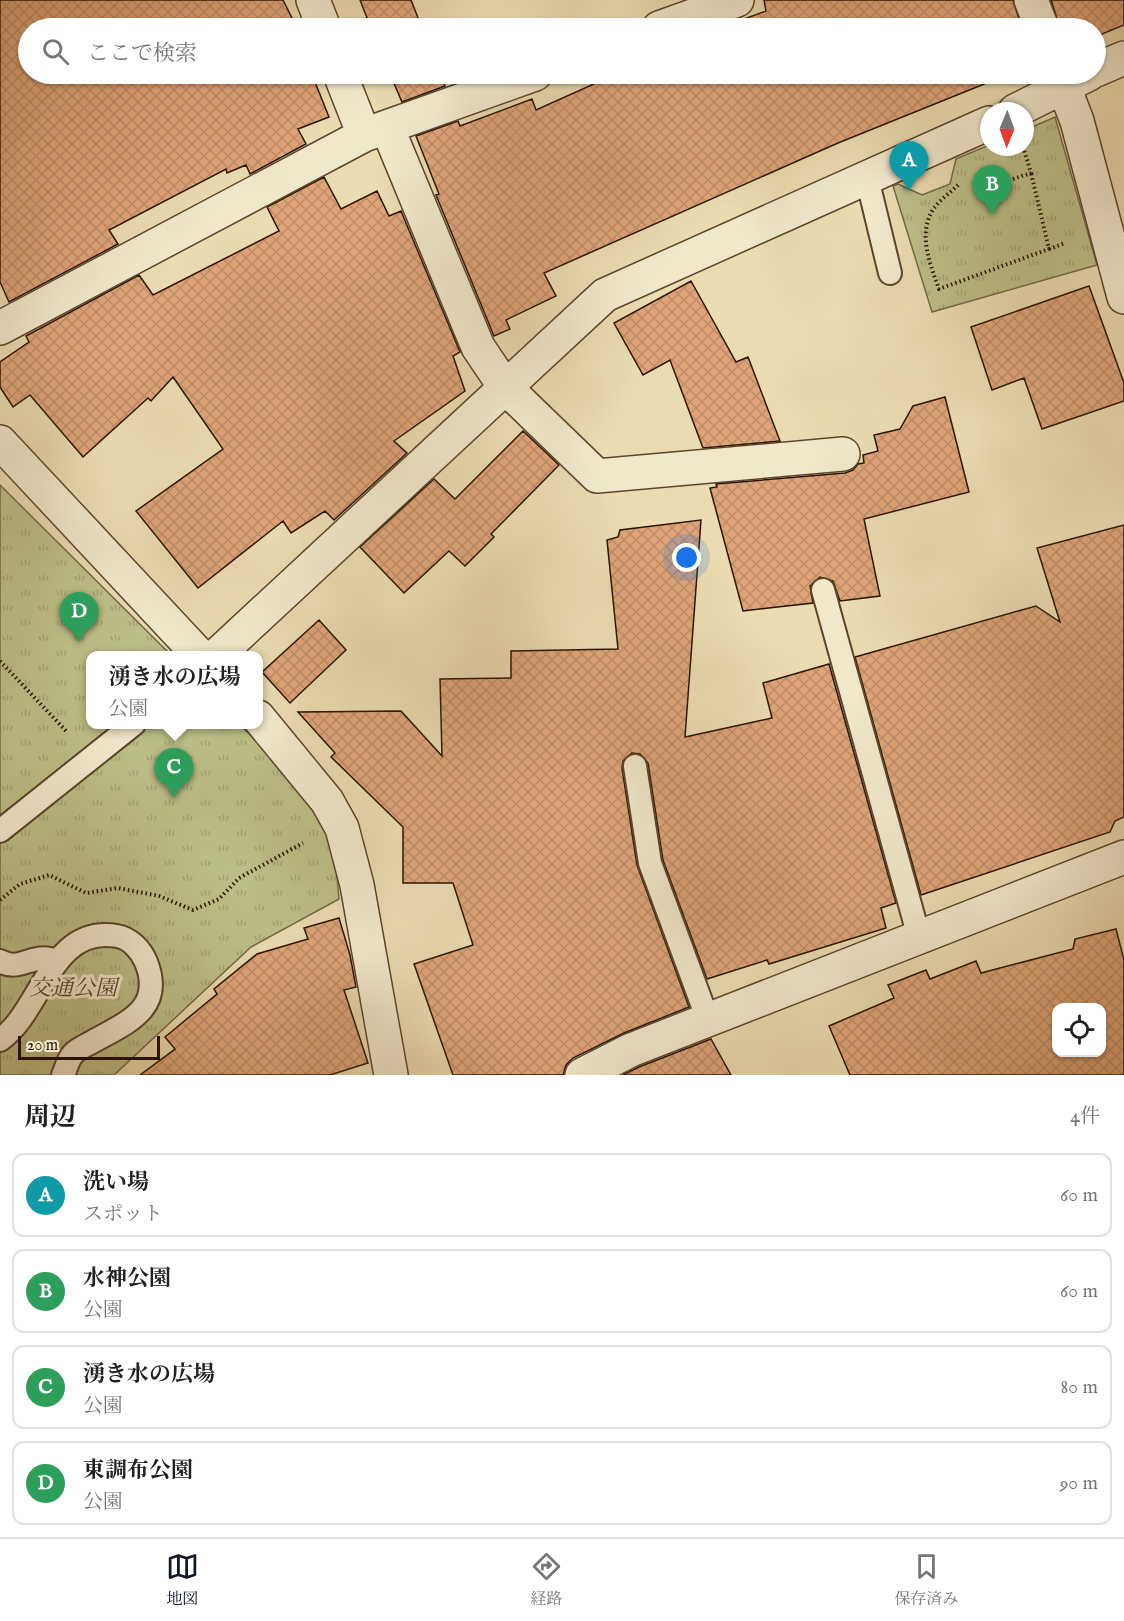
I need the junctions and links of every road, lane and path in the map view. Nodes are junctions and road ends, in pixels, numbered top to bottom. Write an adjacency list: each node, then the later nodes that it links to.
1 (314, 0): 4 (street)
2 (737, 0): 5 (street)
3 (1031, 0): 6 (street)
4 (320, 18)
5 (687, 18)
6 (1038, 18)
7 (1124, 58): 8 (street)
8 (1106, 65)
9 (346, 84): 15 (street)
10 (507, 84): 15 (street)
11 (1061, 84): 13 (street)
12 (1072, 84): 22 (street)
13 (1030, 102)
14 (980, 127): 19 (street)
15 (376, 131): 23 (street); 24 (street)
16 (1026, 156): 17 (path)
17 (1031, 172): 18 (path); 20 (path)
18 (975, 177)
19 (867, 178): 21 (lane); 24 (street)
20 (966, 182)
21 (890, 273)
22 (1124, 297)
23 (0, 328)
24 (505, 387): 26 (street); 29 (street)
25 (0, 442): 28 (street)
26 (843, 454)
27 (823, 590): 39 (lane)
28 (195, 651)
29 (221, 651)
30 (0, 660): 33 (path)
31 (263, 723): 35 (street)
32 (128, 729): 33 (lane)
33 (93, 759): 36 (lane)
34 (635, 766): 42 (lane)
35 (342, 828): 38 (path); 45 (street)
36 (0, 831)
37 (1124, 857): 39 (street)
38 (0, 900)
39 (919, 937): 42 (street)
40 (0, 961): 41 (lane)
41 (56, 961): 43 (lane); 44 (lane)
42 (708, 1020): 46 (street)
43 (0, 1040)
44 (63, 1075)
45 (391, 1075)
46 (582, 1075)

